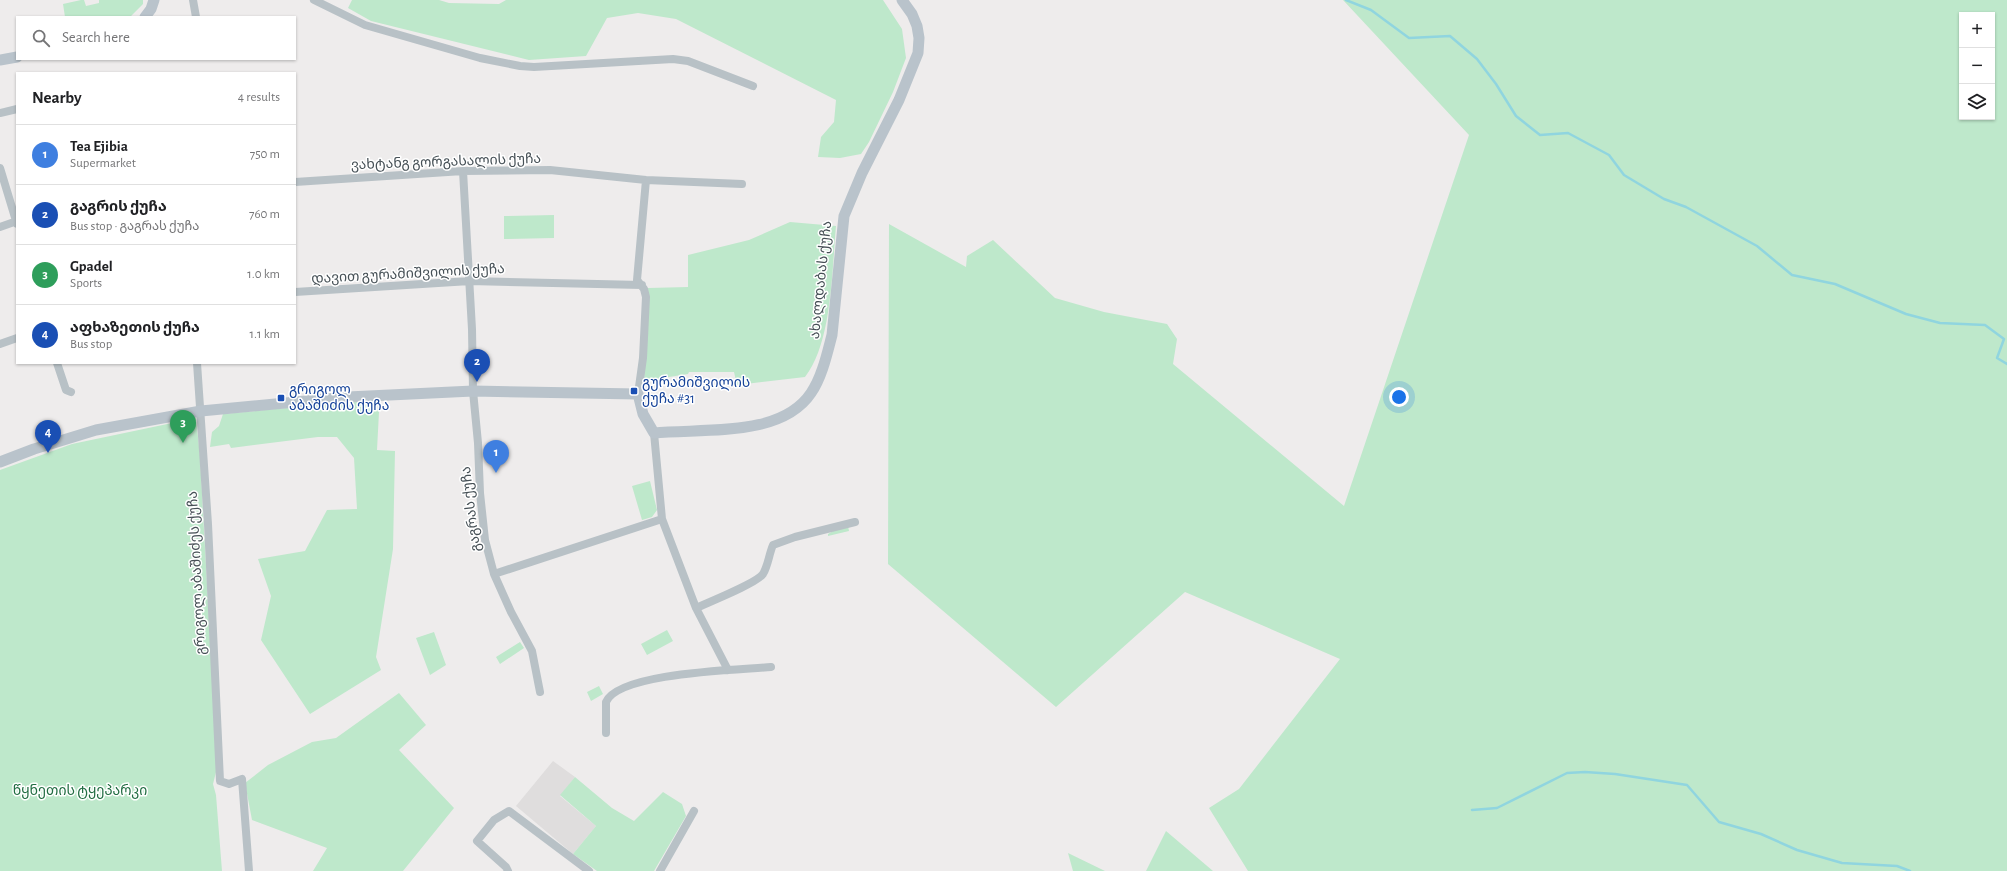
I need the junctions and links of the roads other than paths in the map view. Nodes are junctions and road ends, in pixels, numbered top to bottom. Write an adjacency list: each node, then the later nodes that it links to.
1 (154, 0): 5 (street)
2 (193, 0): 6 (street)
3 (314, 0): 9 (street)
4 (902, 0): 31 (street, ახალდაბას ქუჩა)
5 (146, 16)
6 (196, 16)
7 (16, 57): 8 (street)
8 (0, 60)
9 (754, 86)
10 (16, 109): 11 (street)
11 (0, 113)
12 (0, 168): 17 (street)
13 (464, 171): 14 (street, ვახტანგ გორგასალის ქუჩა); 15 (street, ვახტანგ გორგასალის ქუჩა); 20 (street, გაგრას ქუჩა)
14 (646, 180): 16 (street, ვახტანგ გორგასალის ქუჩა); 21 (street)
15 (296, 182)
16 (742, 184)
17 (16, 219)
18 (16, 222): 19 (street)
19 (0, 227)
20 (470, 281): 21 (street, დავით გურამიშვილის ქუჩა); 22 (street, დავით გურამიშვილის ქუჩა); 27 (street, გაგრას ქუჩა)
21 (642, 285): 29 (street)
22 (296, 292)
23 (16, 338): 24 (street)
24 (0, 344)
25 (57, 364): 28 (street)
26 (197, 364): 30 (street, გრიგოლ აბაშიძეს ქუჩა)
27 (473, 391): 29 (street); 30 (street); 35 (street, გაგრას ქუჩა)
28 (71, 392)
29 (638, 394): 31 (street)
30 (201, 411): 32 (street); 42 (street, გრიგოლ აბაშიძეს ქუჩა)
31 (654, 433): 33 (street)
32 (0, 462)
33 (662, 519): 35 (street); 36 (street)
34 (855, 522): 36 (street)
35 (494, 574): 39 (street, გაგრას ქუჩა)
36 (696, 608): 38 (street)
37 (771, 667): 38 (street)
38 (728, 670): 40 (street)
39 (540, 692)
40 (606, 733)
41 (694, 811): 45 (street)
42 (249, 871)
43 (508, 871): 44 (street)
44 (589, 871)
45 (660, 871)

